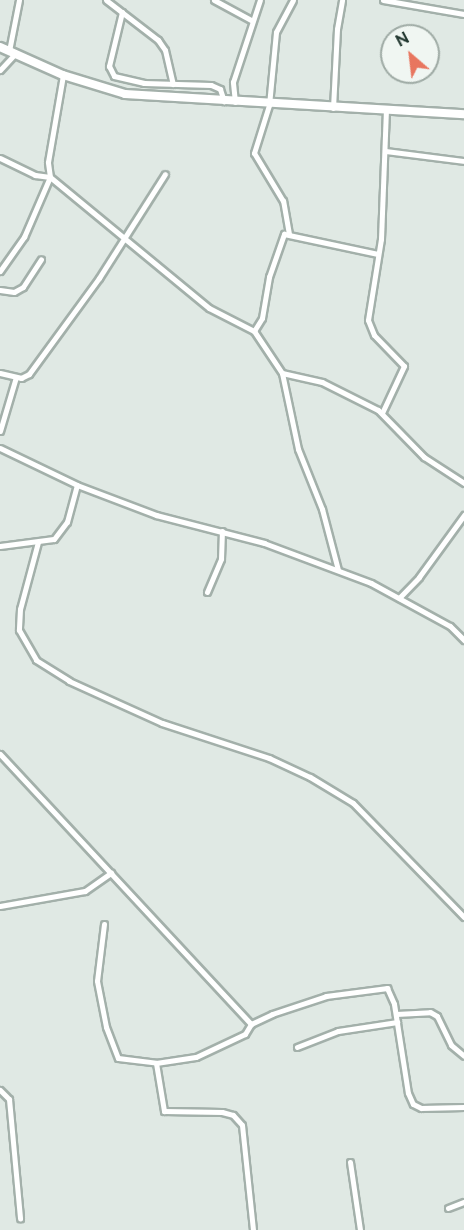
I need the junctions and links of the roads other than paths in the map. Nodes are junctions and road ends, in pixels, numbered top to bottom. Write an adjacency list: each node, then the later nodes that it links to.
1 (19, 0): 12 (street)
2 (106, 0): 8 (street)
3 (214, 0): 10 (street)
4 (260, 0): 10 (street)
5 (293, 0): 18 (street)
6 (342, 0): 19 (street)
7 (383, 0): 9 (street)
8 (122, 12): 15 (street); 15 (street)
9 (464, 14)
10 (251, 20): 17 (street)
11 (0, 47): 12 (main road)
12 (12, 53): 13 (street); 14 (main road)
13 (0, 70)
14 (63, 75): 16 (main road); 26 (street)
15 (173, 84): 16 (street)
16 (225, 102): 17 (main road)
17 (235, 103): 18 (main road)
18 (269, 105): 19 (main road); 27 (street)
19 (333, 108): 20 (main road)
20 (386, 111): 21 (main road); 22 (street)
21 (464, 114)
22 (386, 150): 24 (street); 29 (street)
23 (0, 158): 26 (street)
24 (464, 161)
25 (165, 174): 28 (street)
26 (50, 177): 28 (street); 31 (street)
27 (289, 234): 29 (street); 33 (street)
28 (123, 236): 33 (street); 36 (street)
29 (378, 254): 37 (street)
30 (41, 260): 32 (street)
31 (0, 271)
32 (0, 290)
33 (254, 331): 35 (street)
34 (0, 373): 36 (street)
35 (282, 374): 37 (street); 46 (street)
36 (16, 377): 38 (street)
37 (382, 413): 40 (street)
38 (0, 431)
39 (0, 448): 41 (street)
40 (464, 483)
41 (77, 485): 43 (street); 44 (street)
42 (464, 514): 48 (street)
43 (222, 531): 46 (street); 47 (street)
44 (38, 542): 45 (street); 53 (street)
45 (0, 546)
46 (338, 570): 48 (street)
47 (207, 592)
48 (399, 598): 49 (street)
49 (464, 640)
50 (0, 754): 51 (street)
51 (111, 873): 52 (street); 57 (street)
52 (0, 906)
53 (464, 917)
54 (104, 924): 60 (street)
55 (396, 1014): 56 (street); 57 (street); 59 (street)
56 (397, 1022): 58 (street); 62 (street)
57 (251, 1024): 60 (street)
58 (297, 1047)
59 (464, 1056)
60 (156, 1063): 67 (street)
61 (0, 1090): 66 (street)
62 (464, 1107)
63 (350, 1162): 68 (street)
64 (464, 1202): 65 (street)
65 (448, 1208)
66 (20, 1218)
67 (253, 1230)
68 (360, 1230)

